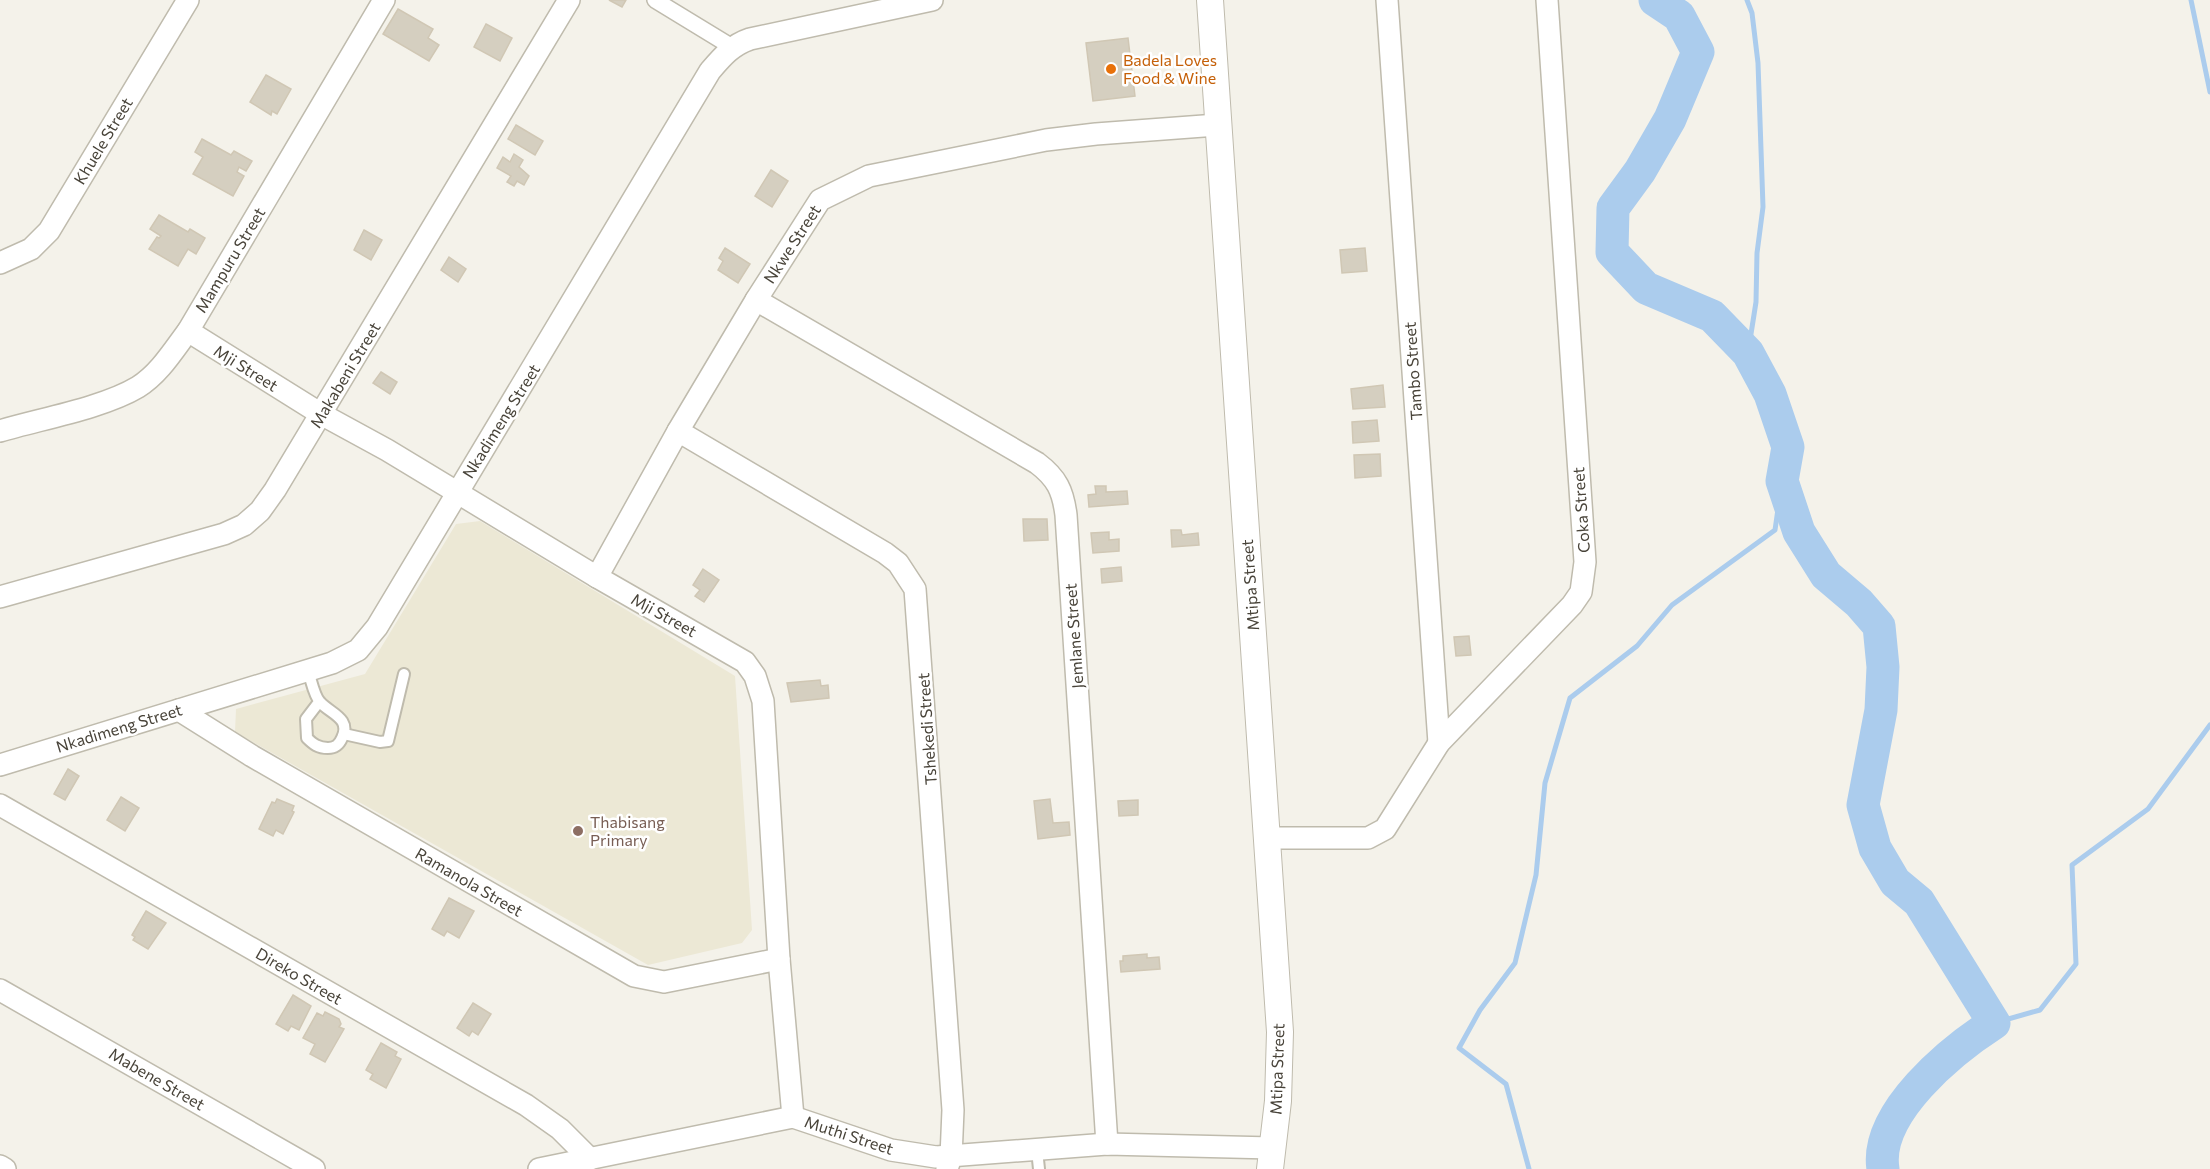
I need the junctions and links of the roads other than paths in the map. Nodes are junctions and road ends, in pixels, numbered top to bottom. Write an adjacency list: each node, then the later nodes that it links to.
1 (188, 0): 11 (street, Khuele Street)
2 (384, 0): 13 (street, Mampuru Street)
3 (569, 0): 14 (street, Makabeni Street)
4 (655, 0): 9 (street)
5 (932, 0): 9 (street, Nkadimeng Street)
6 (1210, 0): 10 (street, Mtipa Street)
7 (1387, 0): 25 (street, Tambo Street)
8 (1547, 0): 25 (street, Coka Street)
9 (732, 47): 17 (street, Nkadimeng Street)
10 (1217, 125): 12 (street, Nkwe Street); 28 (street, Mtipa Street)
11 (0, 263)
12 (756, 300): 16 (street, Nkwe Street); 32 (street, Jemlane Street)
13 (188, 332): 14 (street, Mji Street); 15 (street, Mampuru Street)
14 (321, 414): 17 (street, Mji Street); 19 (street, Makabeni Street)
15 (0, 431)
16 (678, 431): 18 (street, Nkwe Street); 36 (street, Tshekedi Street)
17 (457, 493): 18 (street, Mji Street); 20 (street, Nkadimeng Street)
18 (597, 578): 29 (street, Mji Street)
19 (0, 597)
20 (308, 671): 22 (lane); 23 (street, Nkadimeng Street)
21 (404, 674): 24 (lane)
22 (319, 702): 24 (lane); 24 (lane)
23 (178, 710): 26 (street, Nkadimeng Street); 29 (street, Ramanola Street)
24 (344, 734)
25 (1439, 743): 28 (street, Coka Street)
26 (0, 765)
27 (0, 805): 34 (street, Direko Street)
28 (1268, 838): 33 (street, Mtipa Street)
29 (779, 959): 31 (street, Mji Street)
30 (0, 990): 39 (street, Mabene Street)
31 (793, 1117): 34 (street, Muthi Street); 36 (street, Muthi Street)
32 (1107, 1144): 33 (street, Muthi Street); 35 (street, Muthi Street)
33 (1271, 1158)
34 (590, 1159): 40 (street, Muthi Street)
35 (1038, 1159): 36 (street, Muthi Street)
36 (949, 1163)
37 (0, 1166): 38 (street)
38 (5, 1169)
39 (314, 1169)
40 (539, 1169)

